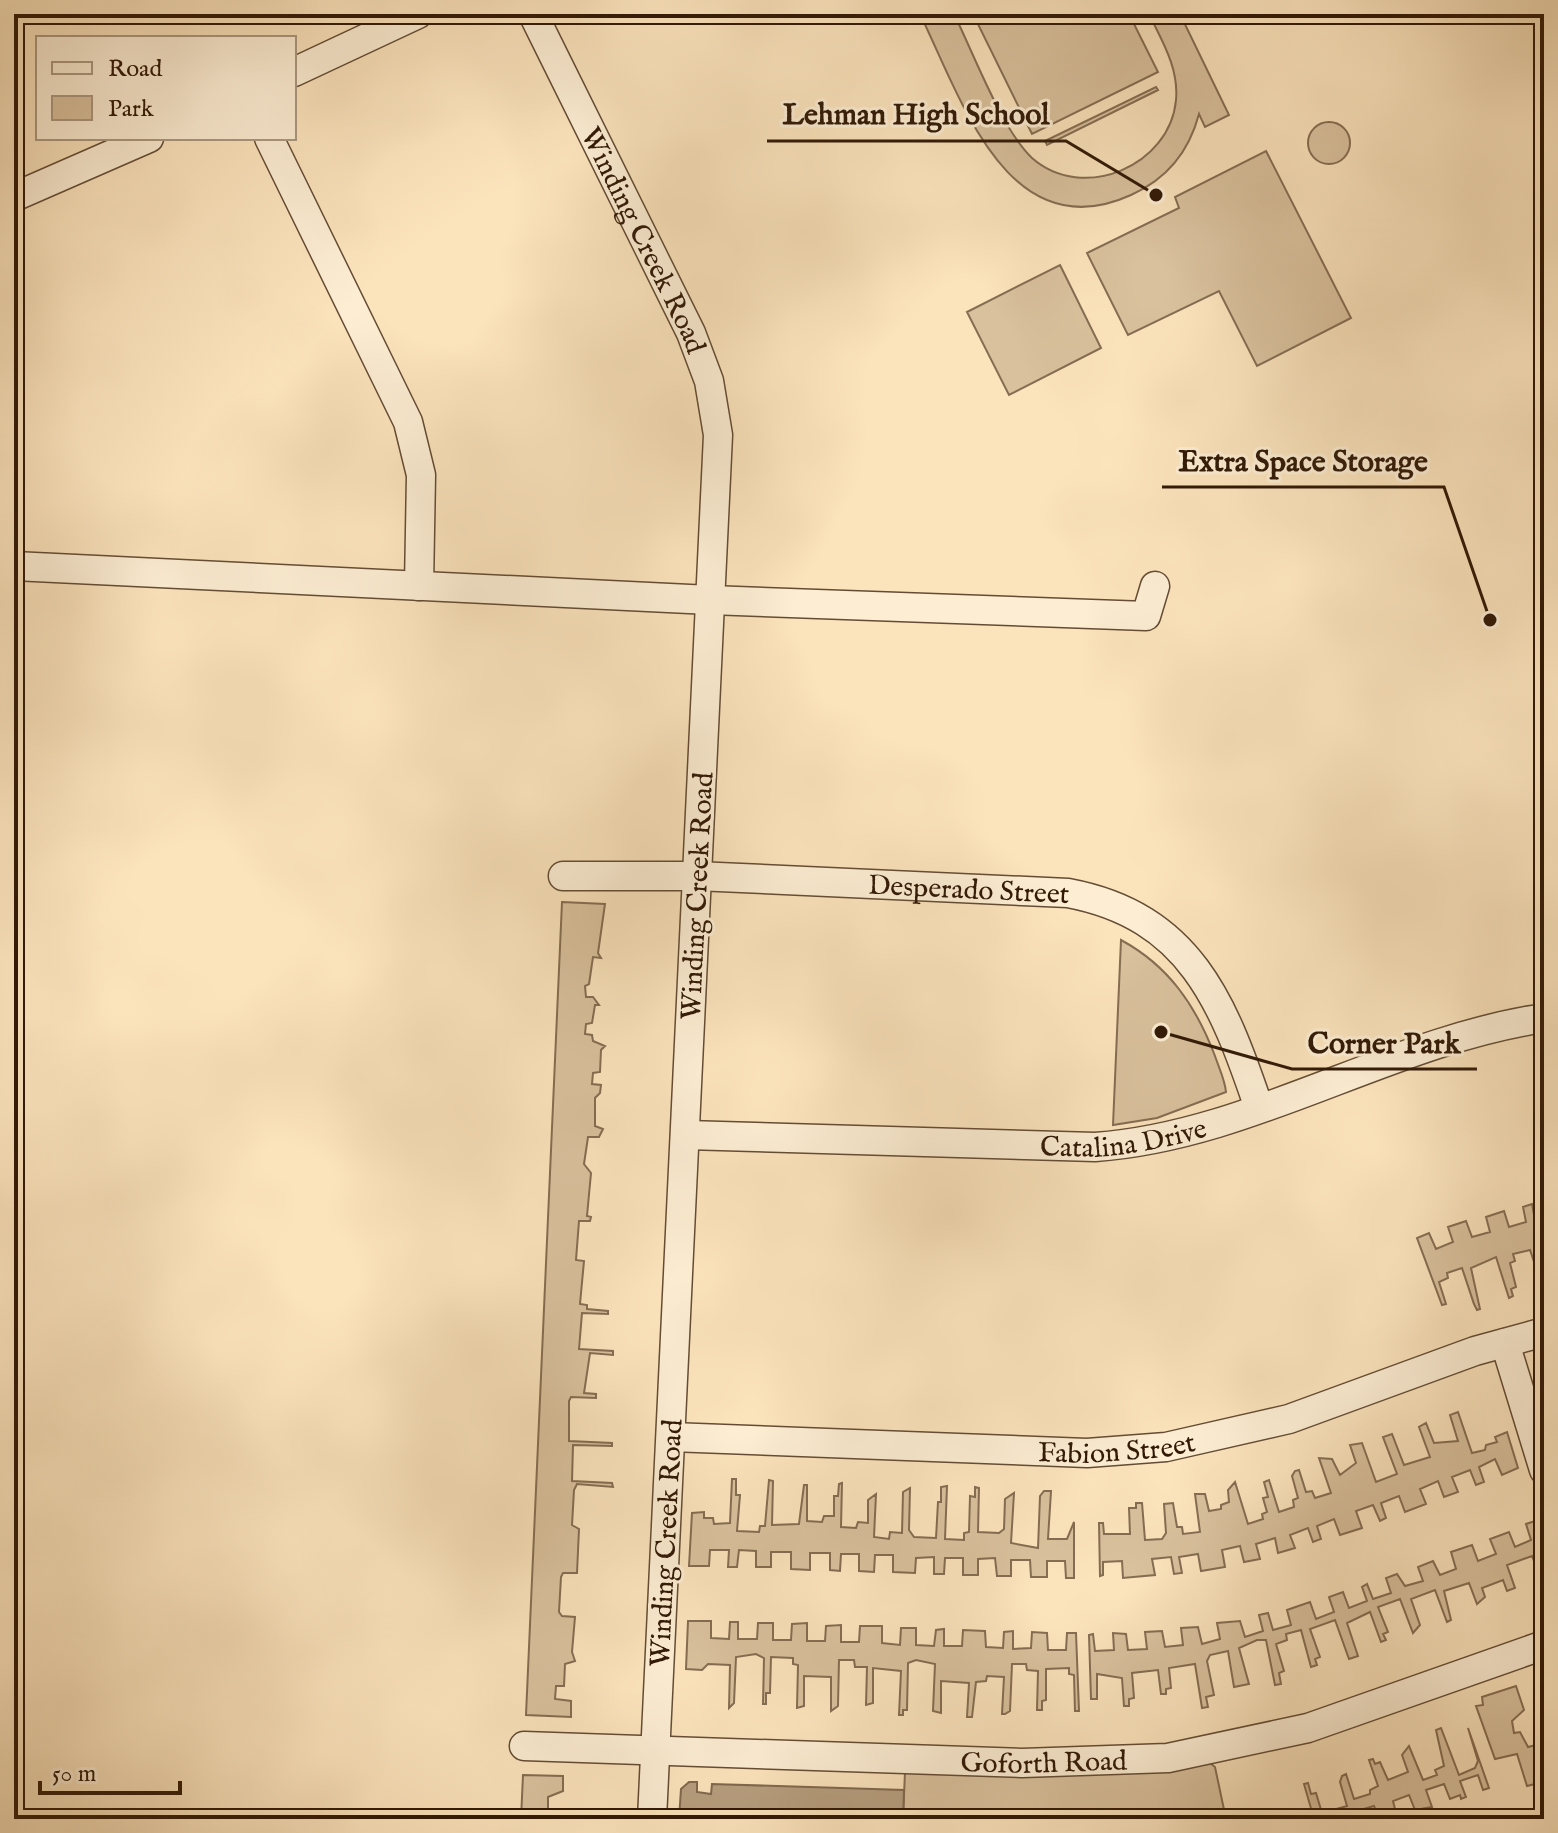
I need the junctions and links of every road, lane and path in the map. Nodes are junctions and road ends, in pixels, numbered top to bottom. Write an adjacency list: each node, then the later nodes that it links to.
1 (418, 14): 3 (street)
2 (533, 14): 10 (street, Winding Creek Road)
3 (296, 71)
4 (144, 140): 6 (street)
5 (270, 140): 8 (street)
6 (14, 197)
7 (14, 566): 8 (street)
8 (419, 586): 10 (street)
9 (1155, 586): 10 (street)
10 (710, 600): 12 (street, Winding Creek Road)
11 (563, 876): 12 (street, Desperado Street)
12 (696, 876): 14 (street, Desperado Street); 15 (street, Winding Creek Road)
13 (1544, 1018): 14 (street, Catalina Drive)
14 (1259, 1108): 15 (street, Catalina Drive)
15 (686, 1135): 18 (street, Winding Creek Road)
16 (1544, 1332): 17 (street, Fabion Street)
17 (1505, 1343): 18 (street, Fabion Street); 19 (street)
18 (671, 1437): 22 (street, Winding Creek Road)
19 (1544, 1470)
20 (1544, 1645): 22 (street, Goforth Road)
21 (524, 1746): 22 (street, Goforth Road)
22 (655, 1751): 23 (street, Winding Creek Road)
23 (652, 1819)

